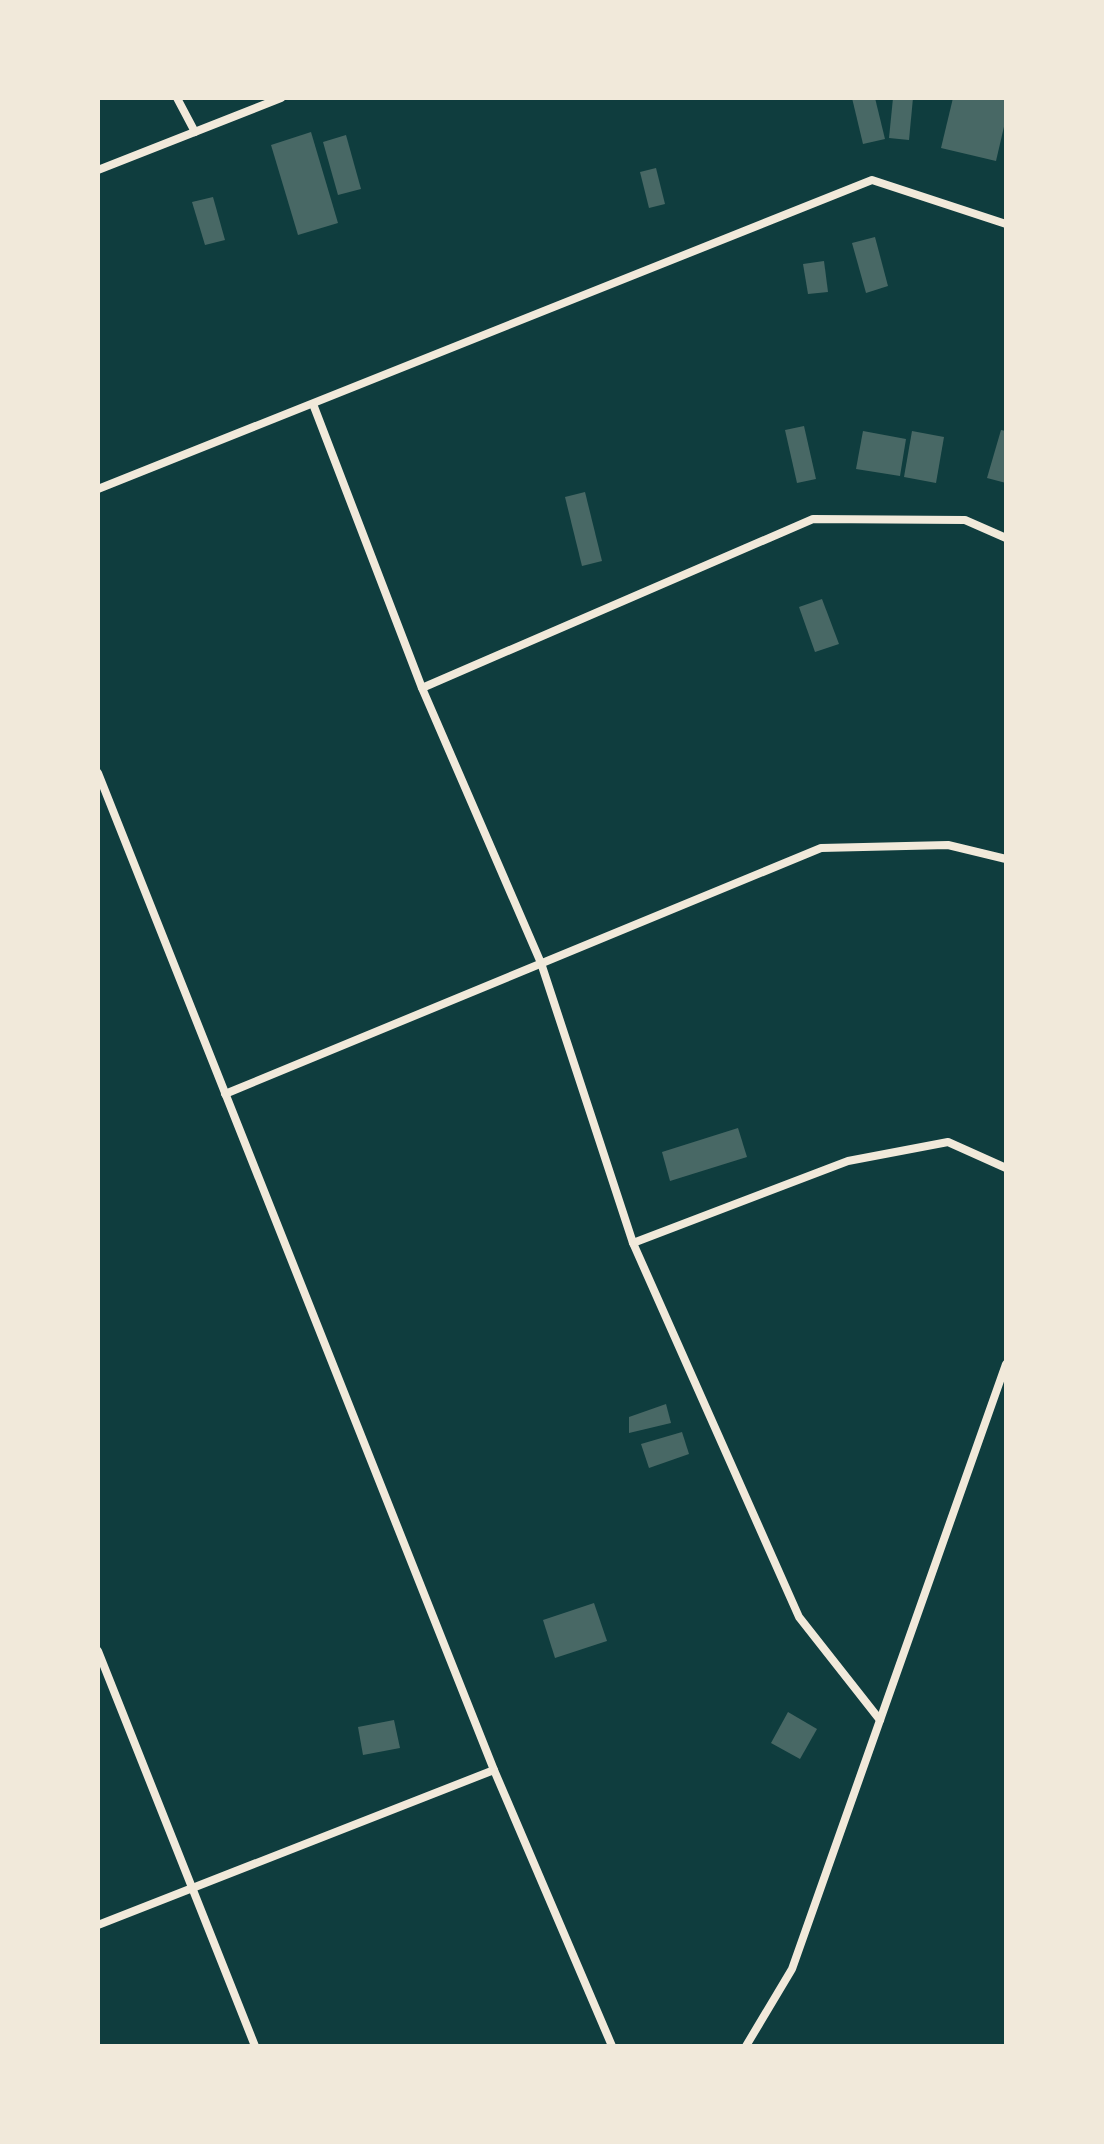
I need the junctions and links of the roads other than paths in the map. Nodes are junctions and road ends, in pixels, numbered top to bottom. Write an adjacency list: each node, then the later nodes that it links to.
1 (177, 98): 3 (street)
2 (281, 98): 3 (street)
3 (195, 132): 4 (street)
4 (98, 170)
5 (1006, 224): 6 (street)
6 (313, 404): 7 (street); 9 (street)
7 (98, 489)
8 (1006, 538): 9 (street)
9 (422, 688): 12 (street)
10 (98, 773): 13 (street)
11 (1006, 859): 12 (street)
12 (541, 963): 13 (street); 15 (street)
13 (225, 1094): 19 (street)
14 (1006, 1168): 15 (street)
15 (633, 1243): 18 (street)
16 (1006, 1364): 18 (street)
17 (98, 1651): 20 (street)
18 (880, 1720): 24 (street)
19 (494, 1770): 20 (street); 23 (street)
20 (192, 1888): 21 (street); 22 (street)
21 (98, 1925)
22 (255, 2046)
23 (612, 2046)
24 (746, 2046)

